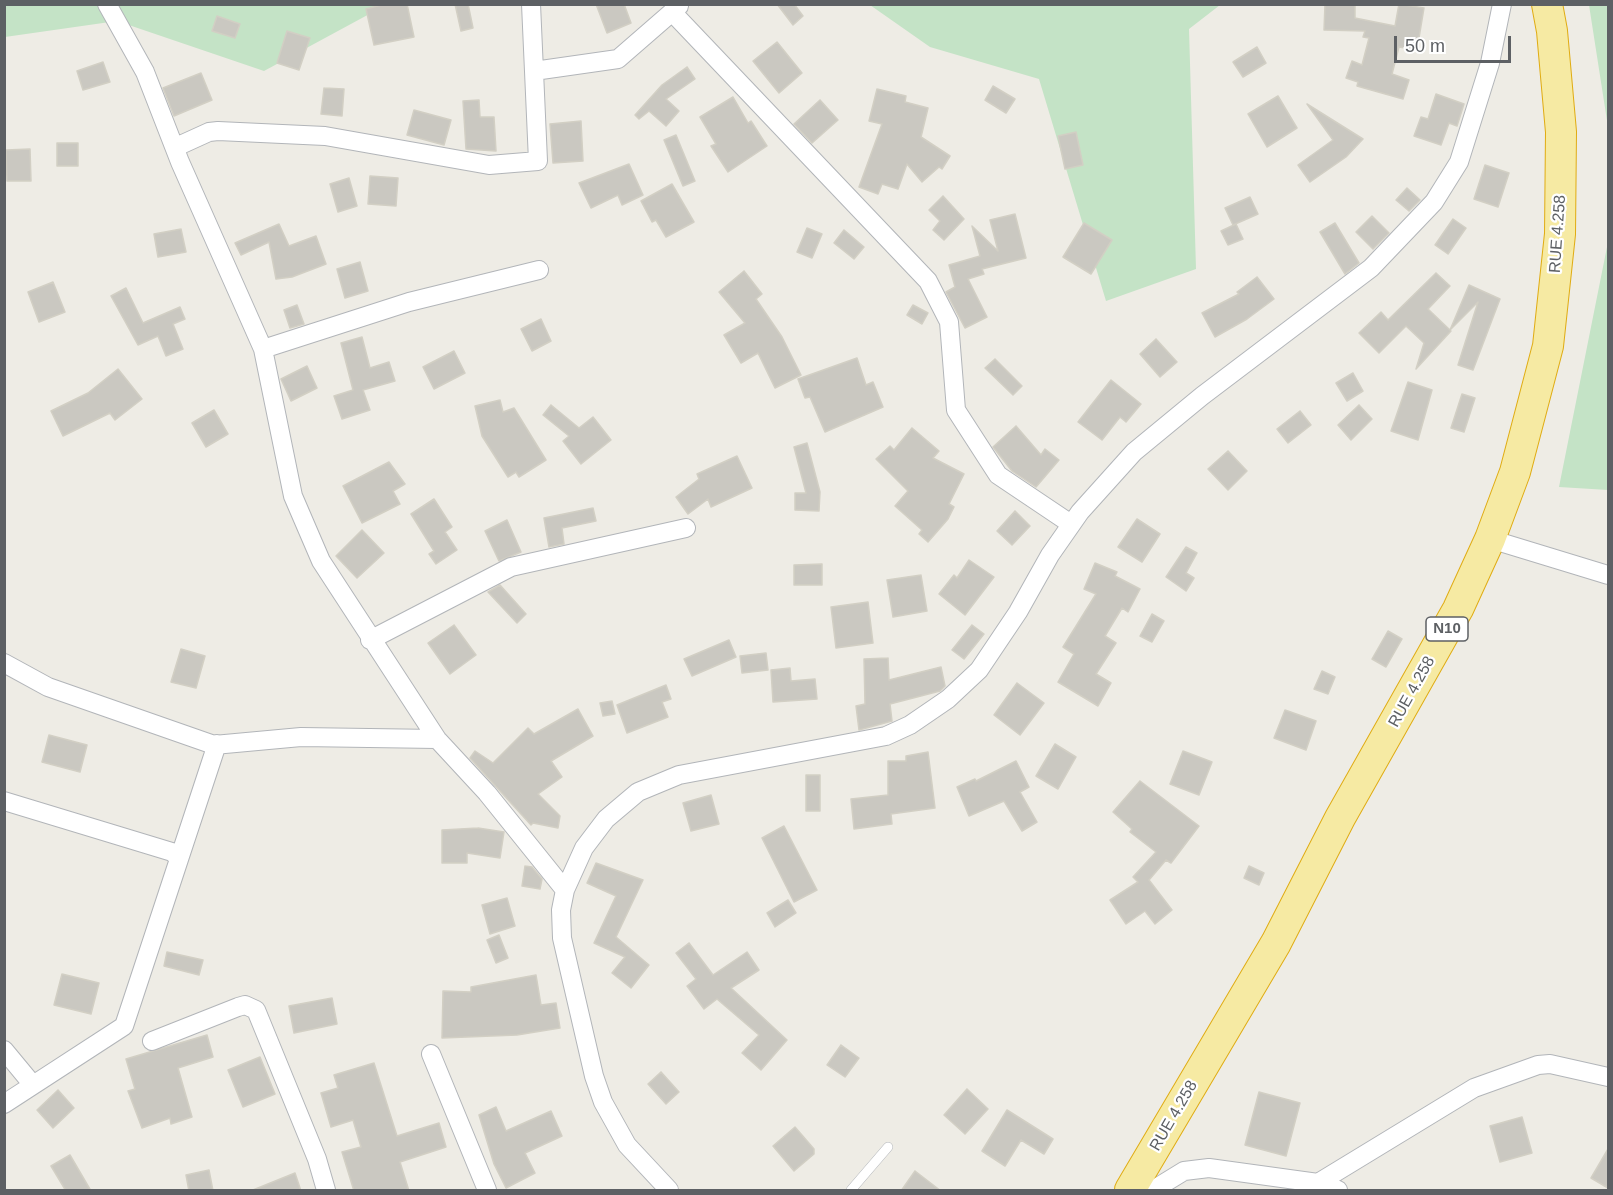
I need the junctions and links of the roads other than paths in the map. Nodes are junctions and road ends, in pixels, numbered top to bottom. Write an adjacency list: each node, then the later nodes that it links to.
1 (107, 4): 7 (street)
2 (531, 4): 6 (street)
3 (1502, 4): 10 (street)
4 (1547, 4): 12 (highway, RUE 4.258 / N10)
5 (676, 9): 6 (street); 10 (street)
6 (534, 71): 7 (street)
7 (176, 147): 9 (street)
8 (539, 270): 9 (street)
9 (263, 349): 14 (street)
10 (1071, 524): 20 (street)
11 (686, 528): 14 (street)
12 (1490, 539): 13 (street); 33 (highway, RUE 4.258 / N10)
13 (1608, 575)
14 (370, 640): 16 (street)
15 (4, 663): 17 (street)
16 (437, 739): 17 (street); 20 (street)
17 (218, 744): 19 (street)
18 (4, 801): 19 (street)
19 (179, 858): 25 (street)
20 (565, 890): 31 (street)
21 (152, 1041): 29 (street)
22 (4, 1050): 25 (street)
23 (431, 1054): 30 (street)
24 (1608, 1077): 28 (street)
25 (33, 1085): 26 (street)
26 (4, 1104)
27 (888, 1147): 32 (lane)
28 (1318, 1183): 34 (street); 35 (street)
29 (326, 1191)
30 (487, 1191)
31 (669, 1191)
32 (851, 1191)
33 (1130, 1191)
34 (1153, 1191)
35 (1338, 1191)

